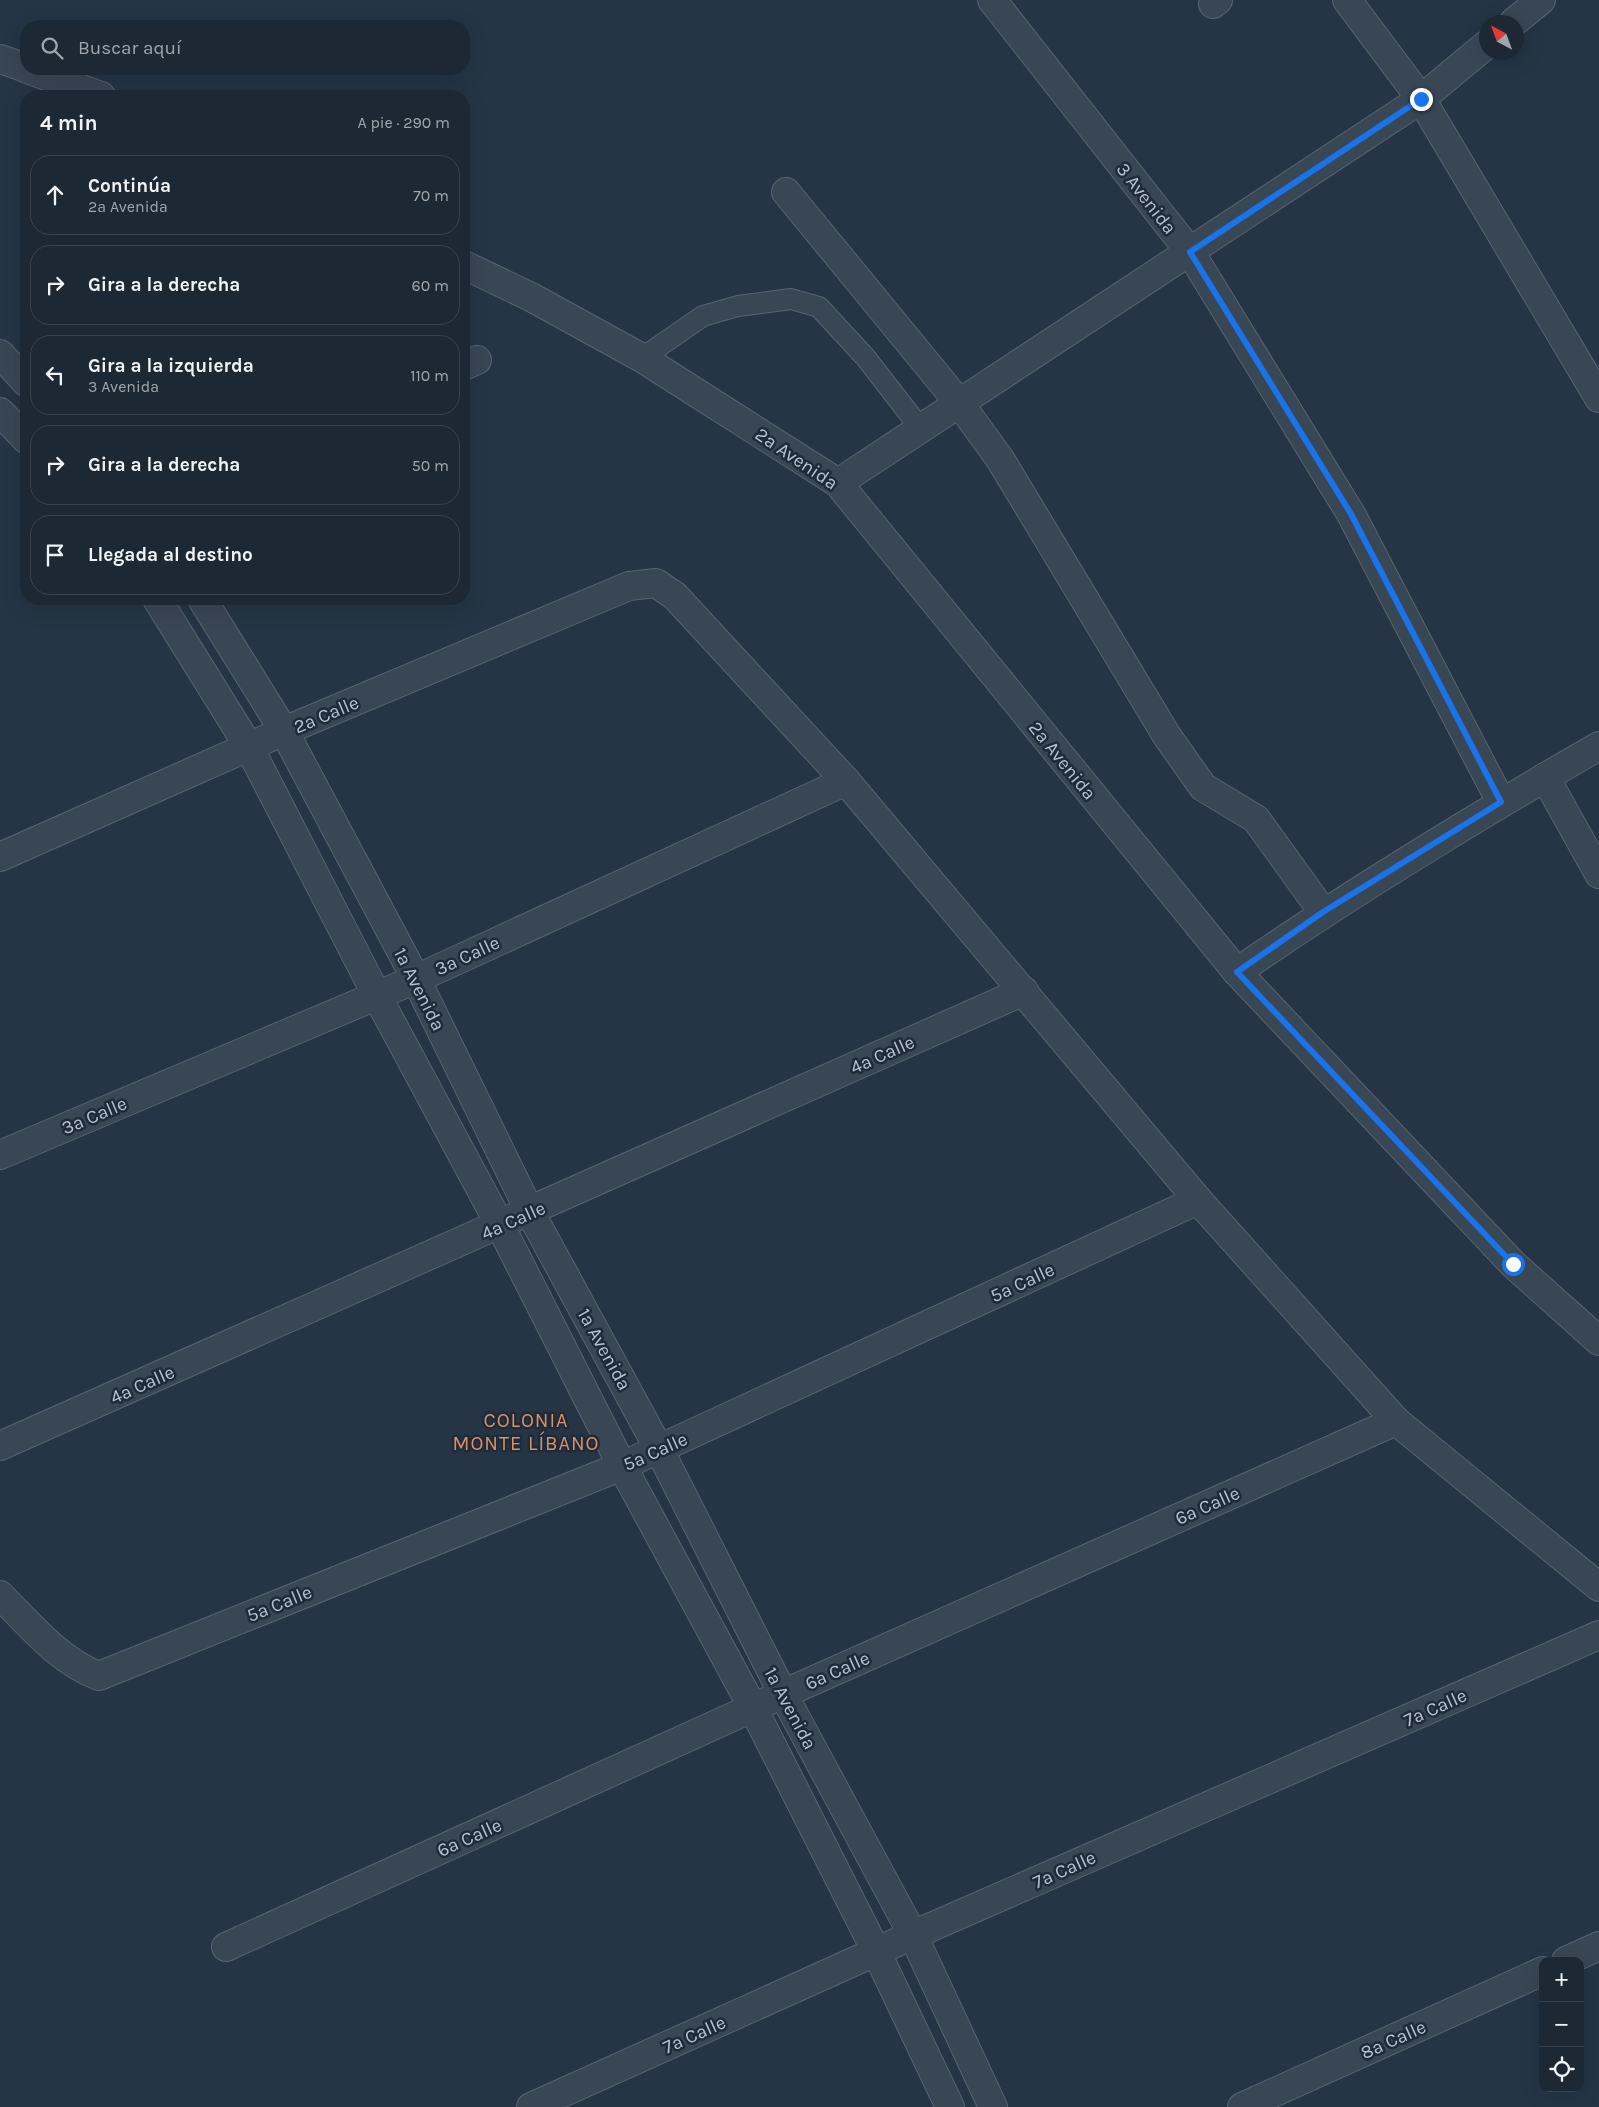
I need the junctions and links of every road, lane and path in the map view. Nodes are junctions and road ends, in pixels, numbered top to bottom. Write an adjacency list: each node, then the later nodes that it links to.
1 (992, 0): 12 (street, 3 Avenida)
2 (1347, 0): 10 (street)
3 (1541, 0): 4 (street)
4 (1523, 15)
5 (1479, 51): 10 (street)
6 (0, 59): 7 (street)
7 (20, 66)
8 (43, 75): 9 (street)
9 (85, 90)
10 (1421, 99): 12 (street); 17 (street)
11 (786, 192): 18 (street)
12 (1190, 252): 18 (street); 30 (street, 3 Avenida)
13 (470, 268): 15 (street, 2a Avenida)
14 (0, 354): 16 (street)
15 (642, 358): 20 (lane); 22 (street, 2a Avenida)
16 (20, 376)
17 (1599, 398)
18 (960, 404): 20 (street); 33 (street)
19 (0, 412): 21 (street)
20 (921, 429): 22 (street)
21 (20, 433)
22 (838, 482): 34 (street, 2a Avenida)
23 (161, 605): 27 (street)
24 (206, 605): 25 (street, 1a Avenida)
25 (284, 731): 27 (street, 2a Calle); 29 (street, 2a Calle); 35 (street, 1a Avenida)
26 (1599, 746): 28 (street)
27 (248, 747): 31 (street, 2a Calle); 37 (street)
28 (1545, 777): 30 (street); 32 (street)
29 (846, 781): 35 (street, 3a Calle); 36 (street)
30 (1501, 802): 33 (street)
31 (0, 857)
32 (1599, 874)
33 (1323, 912): 34 (street)
34 (1237, 972): 42 (street, 2a Avenida)
35 (416, 979): 37 (street, 3a Calle); 40 (street, 1a Avenida)
36 (1024, 991): 39 (street); 40 (street, 4a Calle)
37 (377, 996): 38 (street, 3a Calle); 41 (street)
38 (0, 1155)
39 (1198, 1200): 43 (street); 45 (street, 5a Calle)
40 (530, 1212): 41 (street, 4a Calle); 45 (street, 1a Avenida)
41 (500, 1225): 44 (street, 4a Calle); 46 (street)
42 (1599, 1341)
43 (1396, 1421): 47 (street); 50 (street, 6a Calle)
44 (0, 1446)
45 (659, 1450): 46 (street, 5a Calle); 50 (street, 1a Avenida)
46 (622, 1466): 48 (street, 5a Calle); 51 (street)
47 (1599, 1587)
48 (0, 1595)
49 (1599, 1635): 52 (street, 7a Calle)
50 (783, 1694): 51 (street, 6a Calle); 52 (street, 1a Avenida)
51 (753, 1708): 54 (street, 6a Calle); 55 (street)
52 (913, 1935): 55 (street, 7a Calle); 60 (street, 1a Avenida)
53 (1599, 1946): 56 (street)
54 (226, 1947)
55 (876, 1951): 58 (street, 7a Calle); 59 (street)
56 (1575, 1957)
57 (1539, 1973): 61 (street, 8a Calle)
58 (531, 2107)
59 (950, 2107)
60 (993, 2107)
61 (1242, 2107)

